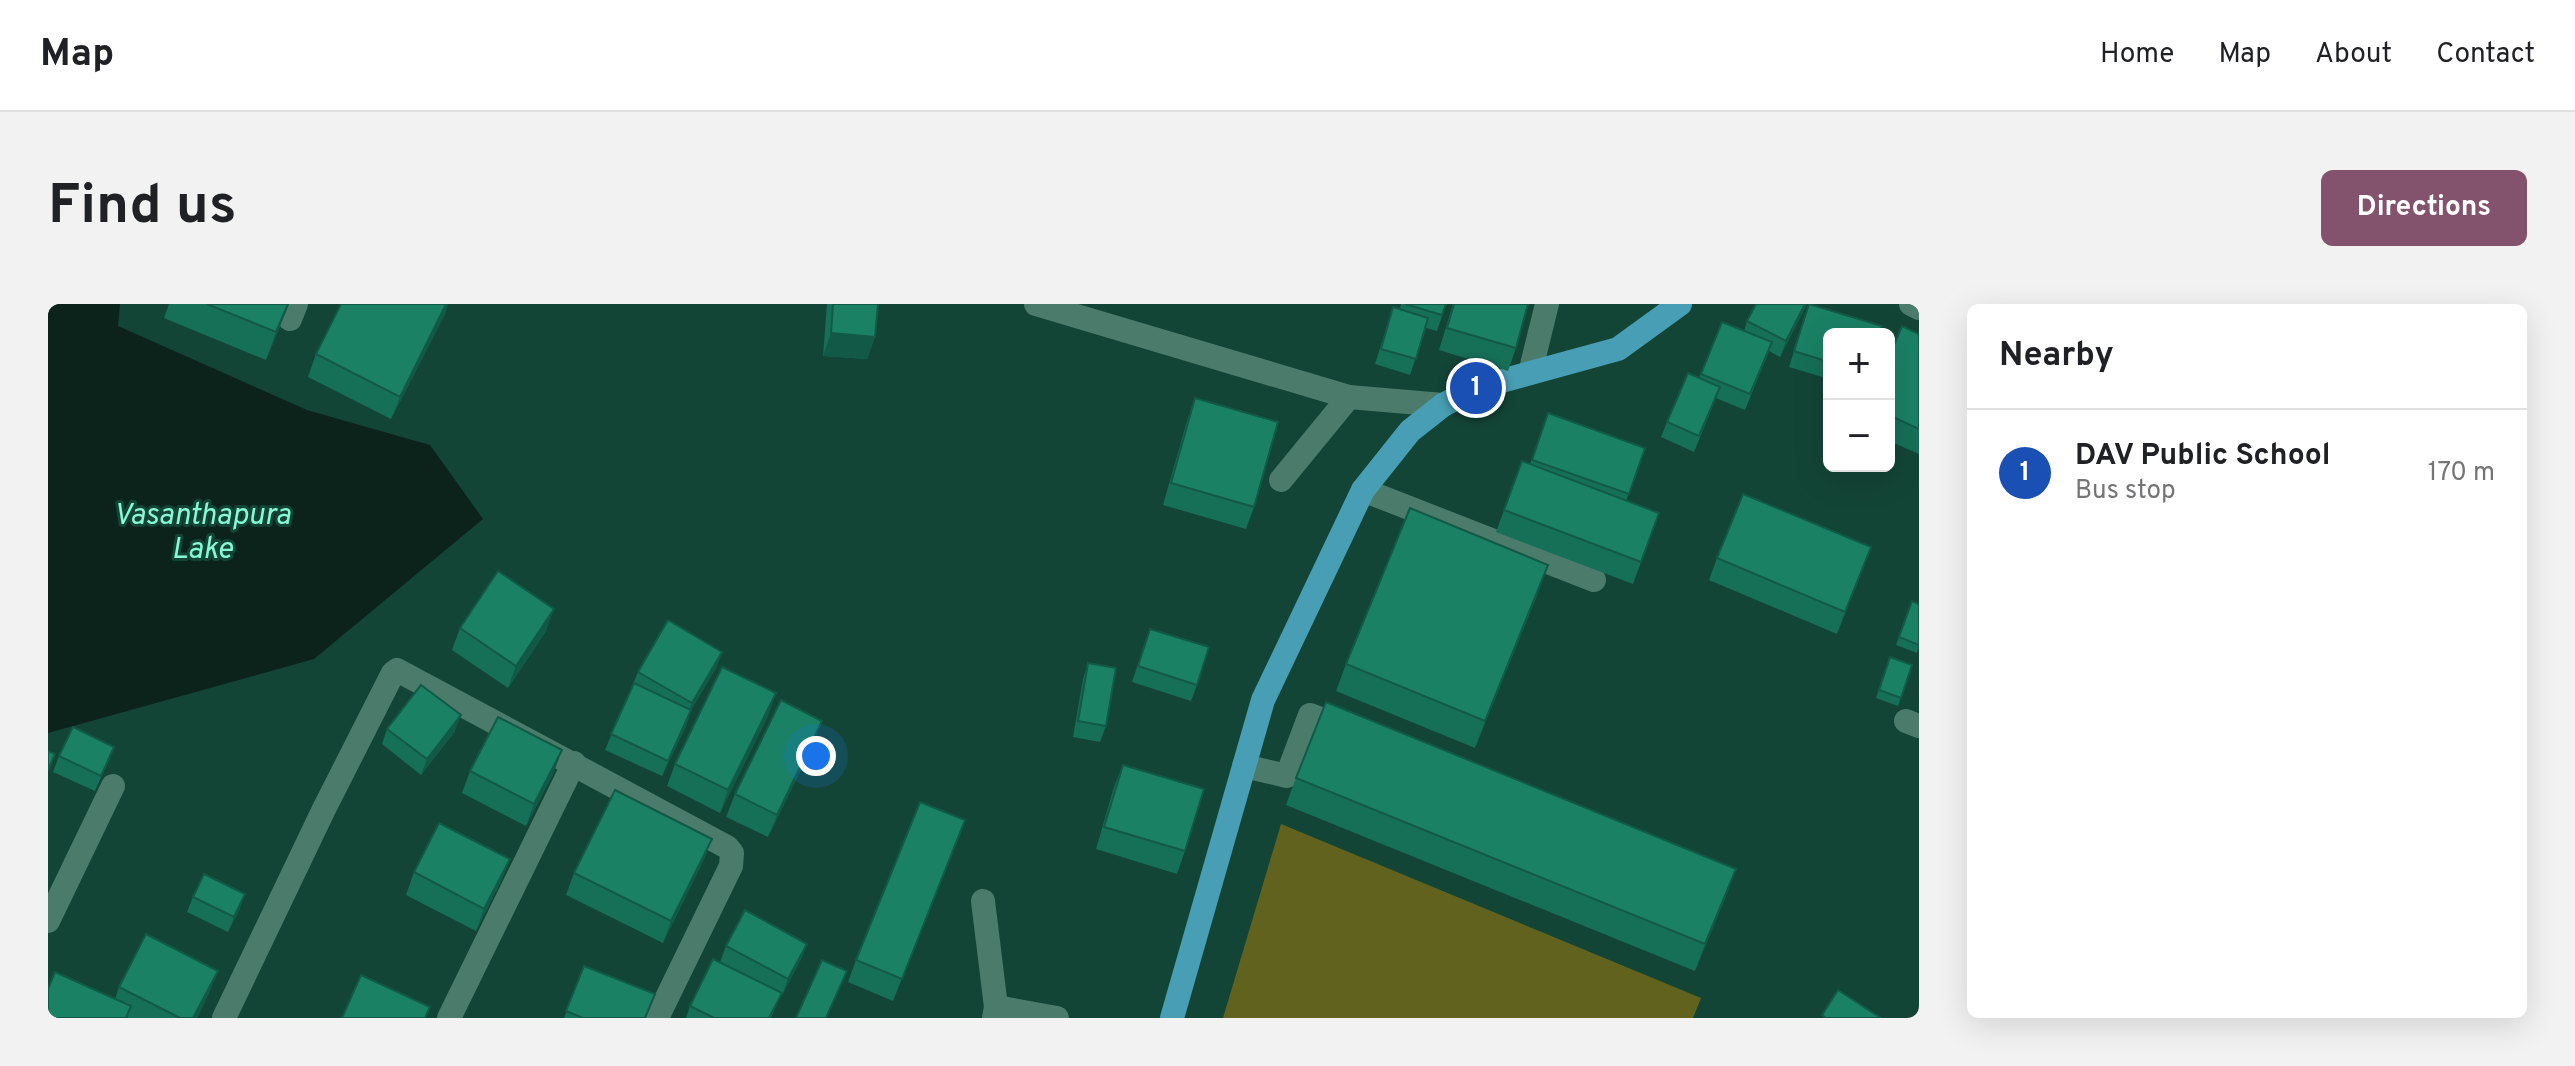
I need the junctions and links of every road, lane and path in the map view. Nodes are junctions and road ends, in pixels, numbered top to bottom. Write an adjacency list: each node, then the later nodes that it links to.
1 (1036, 304): 7 (street)
2 (1547, 304): 6 (street)
3 (1680, 304): 6 (main road)
4 (1911, 304): 5 (street)
5 (1919, 308)
6 (1530, 373): 8 (main road)
7 (1349, 397): 8 (street); 9 (street)
8 (1443, 405): 10 (main road)
9 (1281, 480)
10 (1363, 490): 11 (street); 14 (main road)
11 (1594, 580)
12 (1370, 739): 14 (street)
13 (574, 763): 19 (street); 20 (street); 21 (street)
14 (1244, 766): 23 (main road)
15 (113, 786): 17 (street)
16 (983, 901): 18 (street)
17 (48, 921)
18 (995, 1013): 22 (street)
19 (224, 1018)
20 (449, 1018)
21 (657, 1018)
22 (1057, 1018)
23 (1172, 1018)

